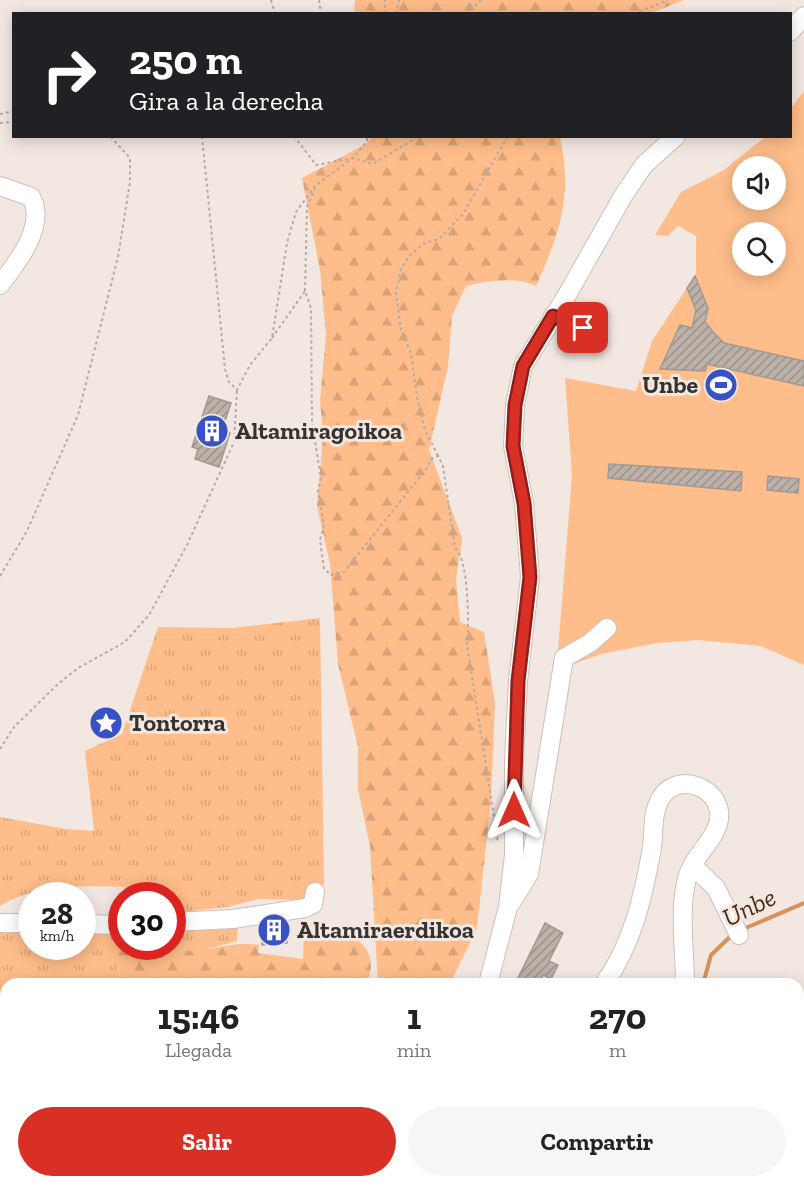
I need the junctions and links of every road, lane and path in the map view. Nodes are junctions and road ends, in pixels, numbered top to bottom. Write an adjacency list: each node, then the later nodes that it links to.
1 (481, 0): 3 (path)
2 (668, 0): 4 (path)
3 (468, 12)
4 (639, 12)
5 (804, 16): 6 (street)
6 (792, 30)
7 (112, 138): 24 (path)
8 (202, 138): 22 (path)
9 (296, 138): 14 (path)
10 (368, 138): 14 (path)
11 (416, 138): 14 (path)
12 (507, 138): 23 (path)
13 (674, 138): 19 (street)
14 (353, 158): 15 (path)
15 (316, 185): 18 (path); 21 (path)
16 (0, 186): 17 (street)
17 (0, 285)
18 (305, 291): 21 (path); 23 (path)
19 (553, 316): 20 (street); 30 (street)
20 (598, 335)
21 (272, 338): 22 (path)
22 (237, 390): 26 (path)
23 (438, 456): 27 (path)
24 (0, 576)
25 (607, 628): 30 (street)
26 (0, 749)
27 (500, 846)
28 (693, 866): 34 (street); 36 (street); 37 (street)
29 (315, 891): 31 (street)
30 (508, 908): 35 (street)
31 (186, 921)
32 (18, 922): 33 (street)
33 (0, 923)
34 (739, 935)
35 (490, 978)
36 (608, 978)
37 (685, 978)

